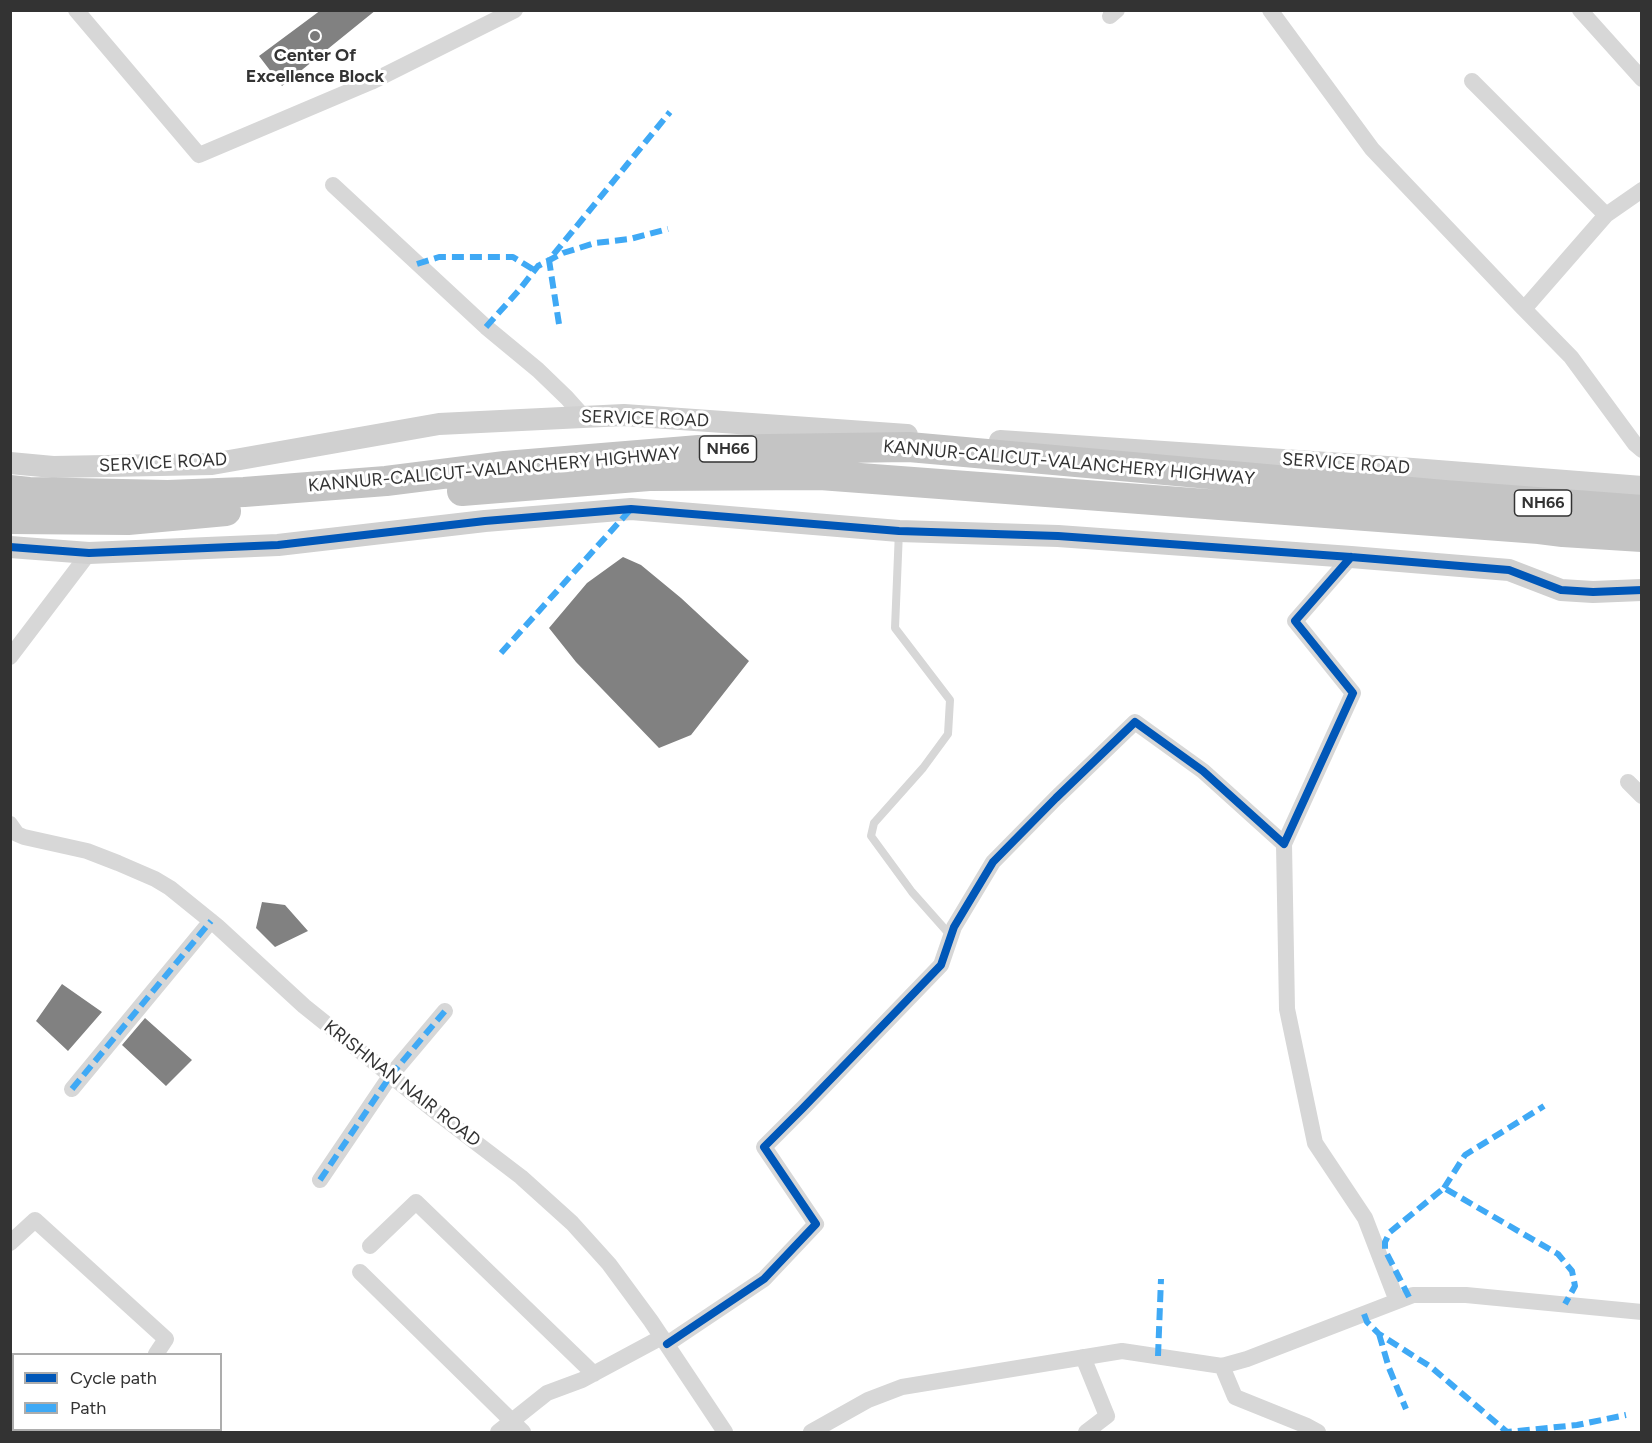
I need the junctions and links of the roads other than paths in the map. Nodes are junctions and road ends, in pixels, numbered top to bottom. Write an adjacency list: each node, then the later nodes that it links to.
1 (76, 10): 2 (street)
2 (515, 10)
3 (1270, 10): 10 (street)
4 (1580, 10): 5 (street)
5 (1641, 79)
6 (1472, 81): 9 (street)
7 (333, 185): 11 (street)
8 (1641, 190): 9 (street)
9 (1606, 214): 10 (street)
10 (1524, 309): 12 (street)
11 (584, 417): 13 (street, SERVICE ROAD); 14 (street, SERVICE ROAD)
12 (1639, 444)
13 (10, 463)
14 (1641, 487)
15 (10, 490): 16 (highway, KANNUR-CALICUT-VALANCHERY HIGHWAY / NH66)
16 (1641, 510)
17 (10, 519): 19 (highway, NH66)
18 (899, 531): 21 (street); 22 (street); 30 (lane)
19 (1641, 537)
20 (10, 547): 21 (street)
21 (89, 553): 24 (street)
22 (1351, 557): 23 (street); 28 (street)
23 (1641, 590)
24 (10, 657)
25 (1628, 782): 26 (street)
26 (1641, 796)
27 (10, 824): 29 (street, KRISHNAN NAIR ROAD)
28 (1284, 844): 30 (street); 38 (street)
29 (211, 921): 32 (street, KRISHNAN NAIR ROAD); 33 (street)
30 (951, 936): 40 (street)
31 (445, 1011): 32 (street)
32 (391, 1075): 34 (street); 40 (street, KRISHNAN NAIR ROAD)
33 (72, 1089)
34 (320, 1180)
35 (10, 1243): 41 (street)
36 (370, 1246): 44 (street)
37 (360, 1272): 45 (street)
38 (1397, 1301): 39 (street); 43 (street)
39 (1641, 1312)
40 (664, 1340): 44 (street); 47 (street, KRISHNAN NAIR ROAD)
41 (157, 1353)
42 (1083, 1357): 43 (street); 48 (street); 49 (street)
43 (1222, 1366): 50 (street)
44 (594, 1374): 45 (street)
45 (517, 1427): 46 (street)
46 (498, 1432)
47 (725, 1432)
48 (810, 1432)
49 (1086, 1432)
50 (1318, 1432)

